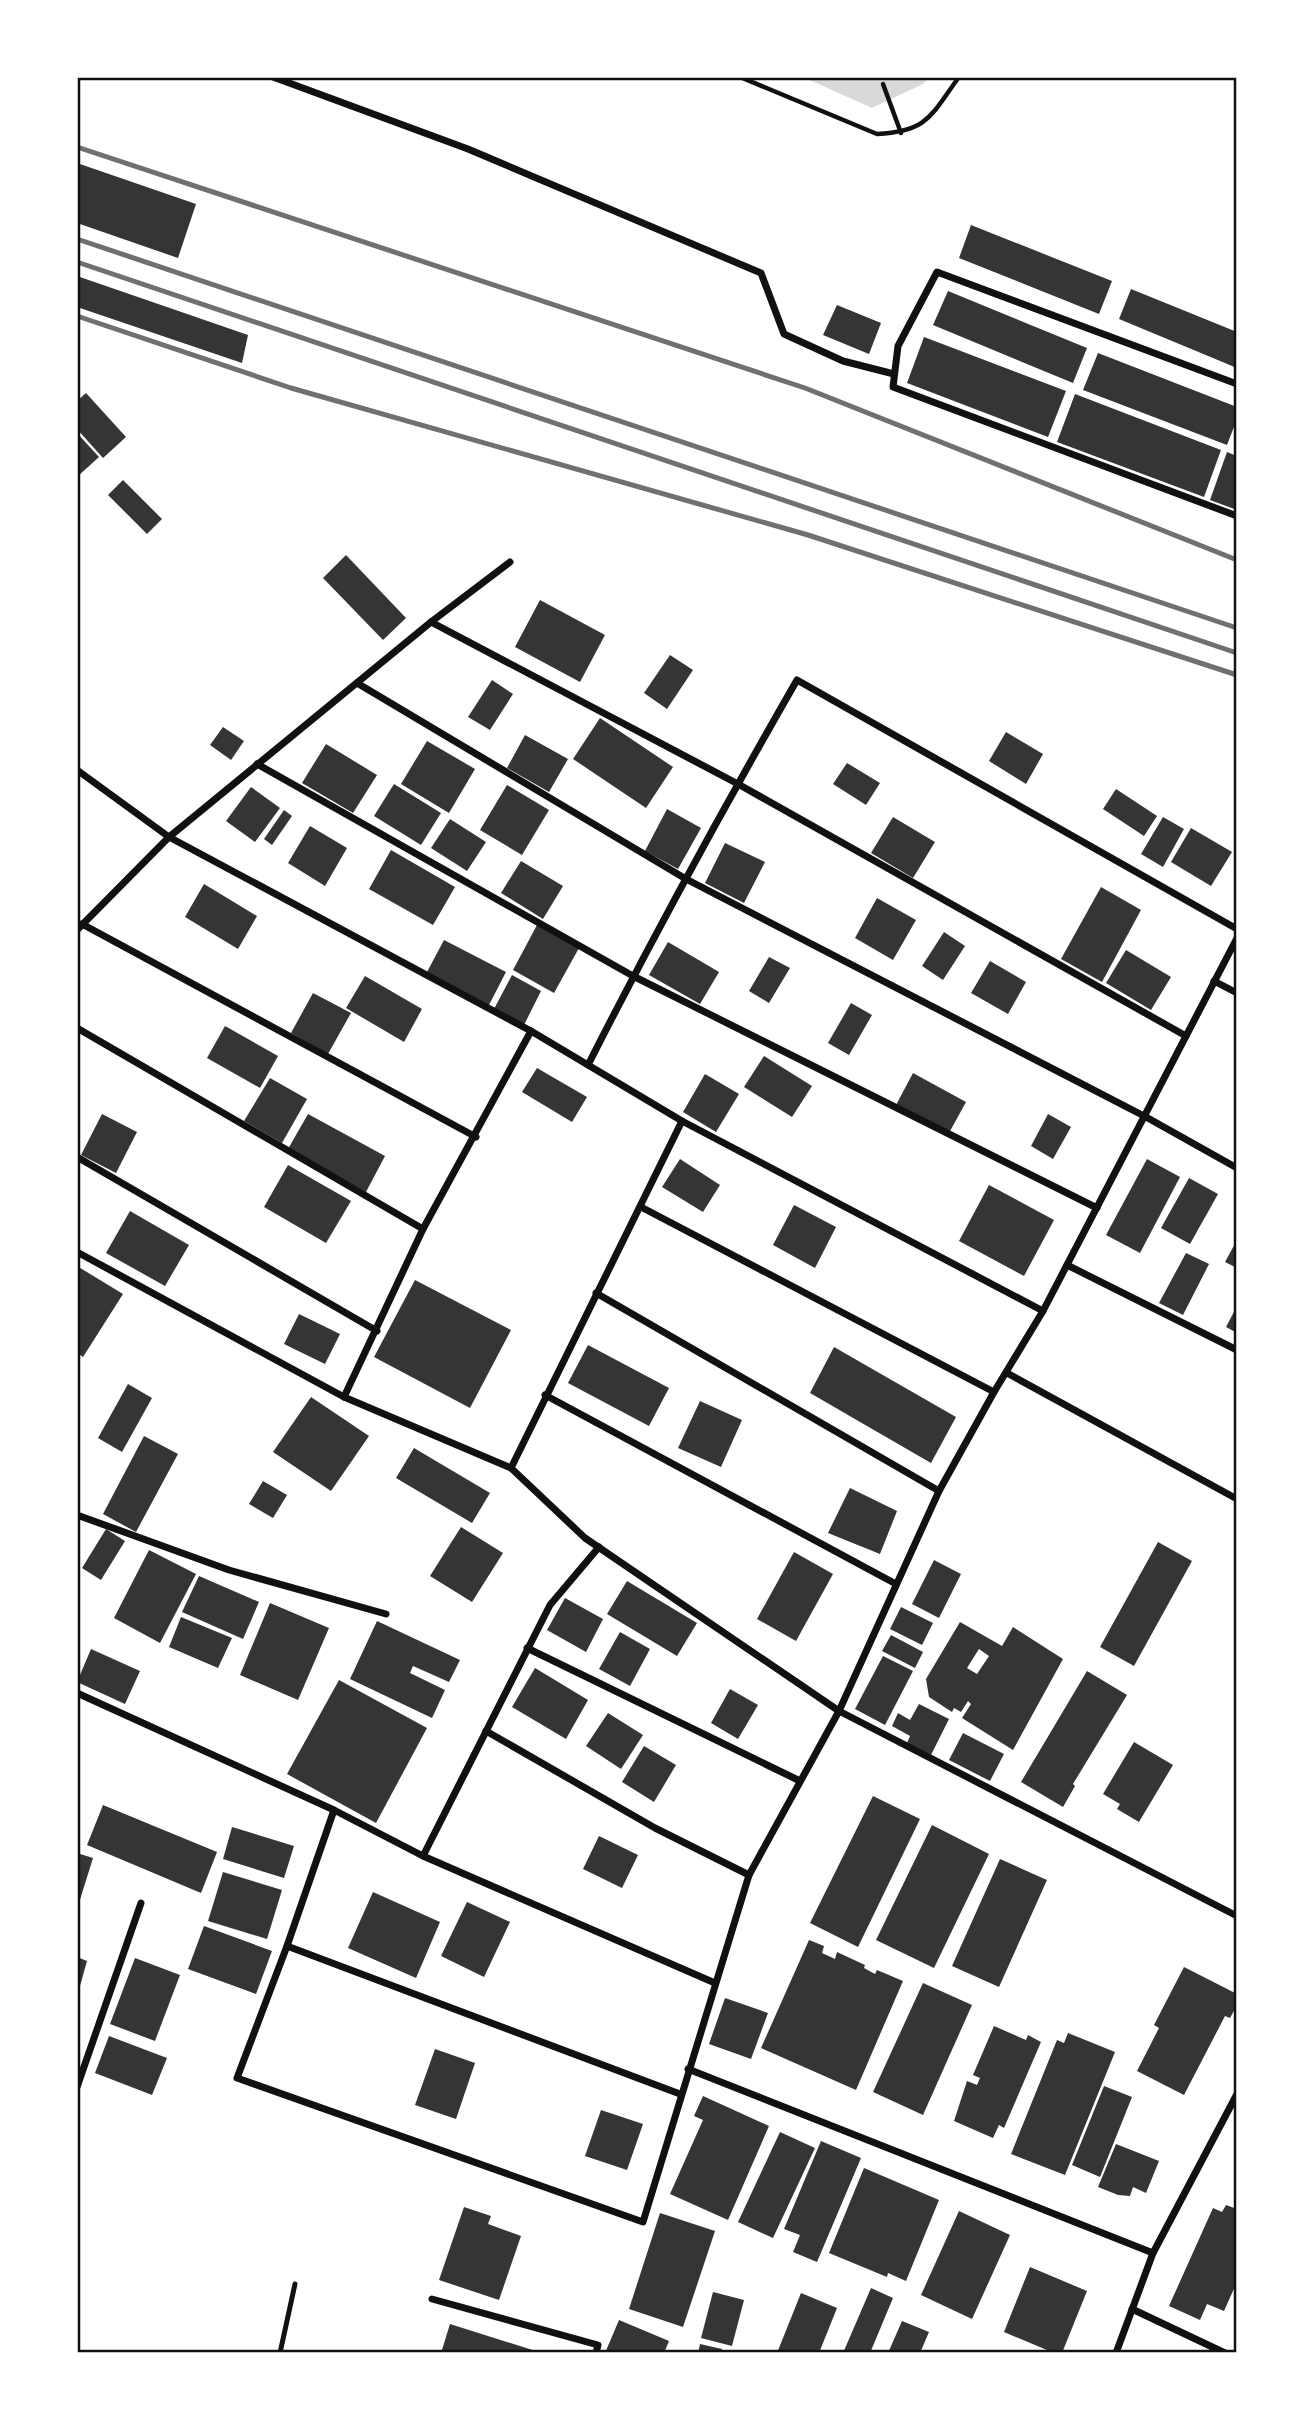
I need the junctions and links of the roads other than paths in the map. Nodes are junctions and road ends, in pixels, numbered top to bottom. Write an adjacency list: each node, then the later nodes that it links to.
1 (272, 77): 2 (street)
2 (894, 374): 3 (street); 4 (street)
3 (1237, 384)
4 (1237, 516)
5 (510, 562): 6 (street)
6 (431, 622): 7 (street); 10 (street)
7 (357, 683): 8 (street); 12 (street)
8 (257, 764): 11 (street); 16 (street)
9 (77, 769): 11 (street)
10 (738, 784): 12 (street); 14 (street); 21 (street)
11 (169, 837): 13 (street); 20 (street)
12 (687, 879): 16 (street); 23 (street)
13 (80, 927): 25 (street)
14 (1237, 929)
15 (1237, 938): 17 (street)
16 (633, 976): 22 (street); 29 (street)
17 (1214, 981): 18 (street); 21 (street)
18 (1237, 993)
19 (77, 1028): 30 (street)
20 (531, 1031): 22 (street); 25 (street)
21 (1186, 1035): 23 (street)
22 (588, 1065): 24 (street)
23 (1146, 1116): 27 (street); 29 (street)
24 (681, 1121): 28 (street); 34 (street)
25 (475, 1137): 30 (street)
26 (77, 1157): 35 (street)
27 (1237, 1168)
28 (641, 1207): 33 (street); 38 (street)
29 (1097, 1208): 32 (street)
30 (423, 1229): 35 (street)
31 (77, 1252): 40 (street)
32 (1067, 1265): 34 (street); 36 (street)
33 (596, 1293): 39 (street); 42 (street)
34 (1043, 1311): 37 (street)
35 (377, 1331): 40 (street)
36 (1237, 1350)
37 (1007, 1373): 38 (street); 43 (street)
38 (994, 1392): 42 (street)
39 (545, 1395): 41 (street); 46 (street)
40 (344, 1397): 41 (street)
41 (511, 1468): 45 (street)
42 (939, 1491): 46 (street)
43 (1237, 1499)
44 (77, 1515): 47 (street)
45 (599, 1547): 48 (street); 50 (street)
46 (896, 1584): 50 (street)
47 (386, 1614)
48 (527, 1648): 51 (street); 52 (street)
49 (77, 1693): 53 (street)
50 (839, 1711): 52 (street); 57 (street)
51 (485, 1731): 54 (street); 55 (street)
52 (800, 1781): 55 (street)
53 (334, 1810): 54 (street); 58 (street)
54 (423, 1856): 59 (street)
55 (748, 1875): 59 (street)
56 (141, 1903): 61 (street)
57 (1237, 1916)
58 (287, 1946): 62 (street); 62 (street)
59 (715, 1983): 60 (street)
60 (688, 2068): 62 (street); 64 (street)
61 (77, 2087)
62 (680, 2094)
63 (1237, 2094): 64 (street)
64 (1153, 2253): 67 (street)
65 (295, 2284): 69 (lane)
66 (432, 2299): 68 (street)
67 (1132, 2309): 70 (street); 71 (street)
68 (597, 2349)
69 (280, 2353)
70 (1116, 2353)
71 (1225, 2353)

